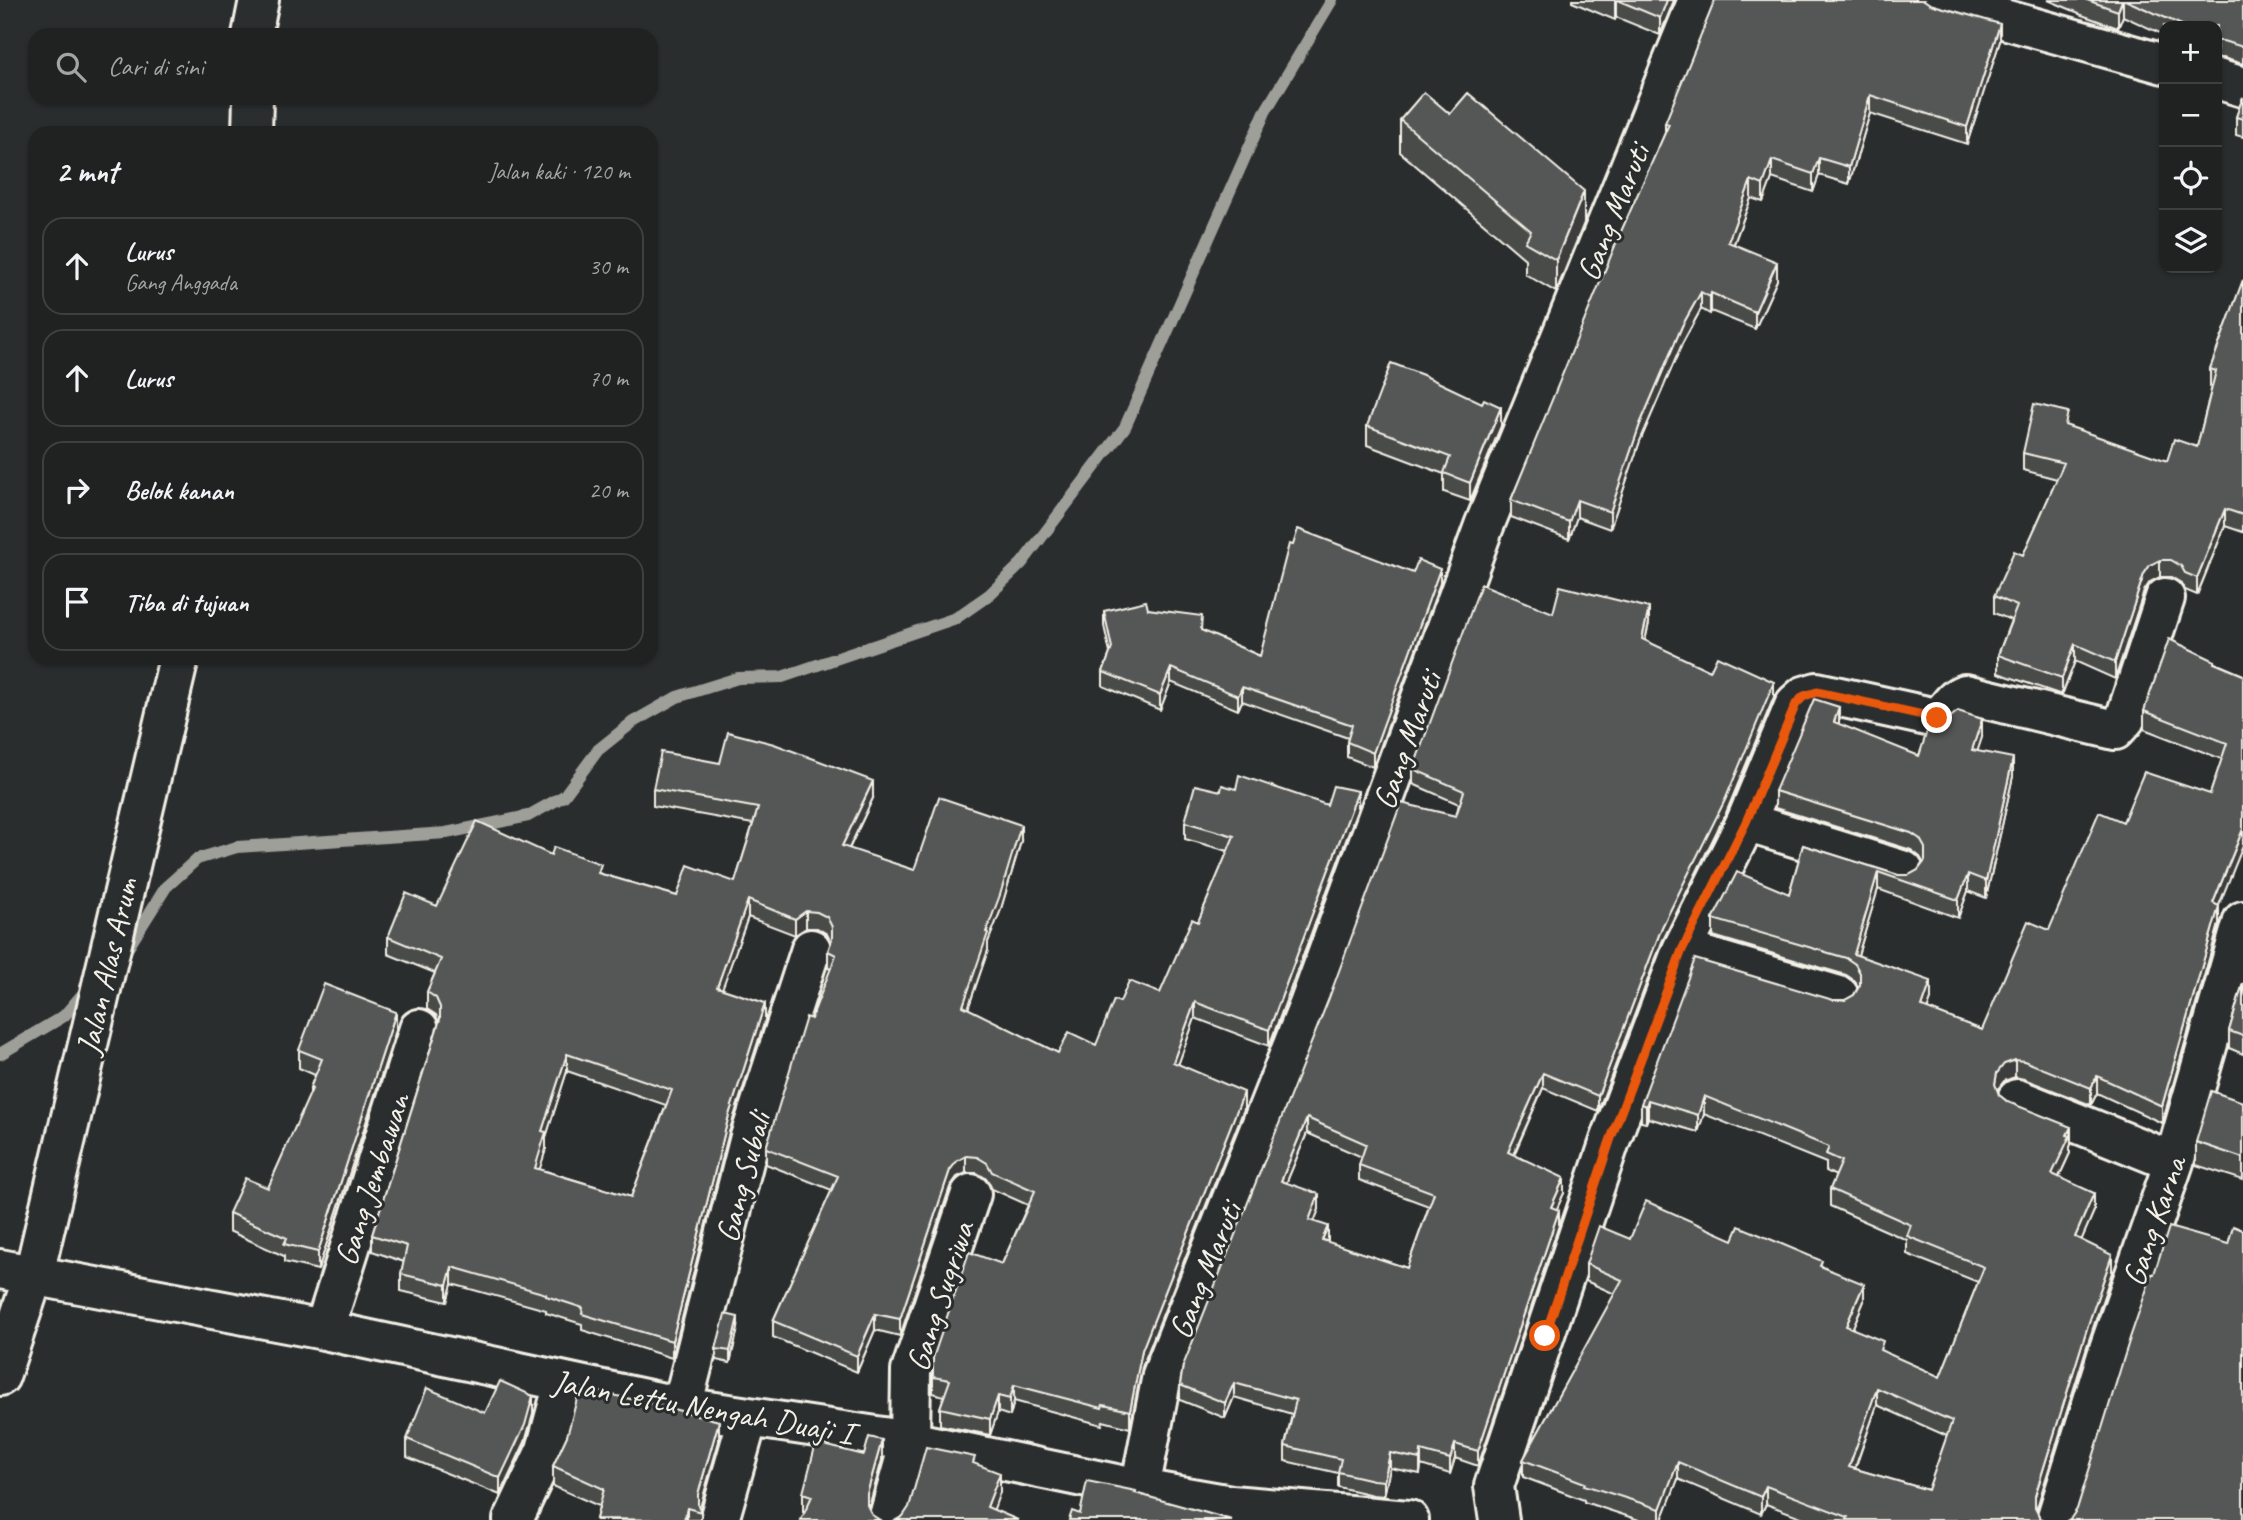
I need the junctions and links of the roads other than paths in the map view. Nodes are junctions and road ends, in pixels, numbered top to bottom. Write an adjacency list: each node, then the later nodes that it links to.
1 (259, 0): 4 (street)
2 (1698, 0): 29 (street, Gang Maruti)
3 (1936, 0): 5 (street)
4 (253, 28)
5 (2159, 63)
6 (2222, 81): 7 (street)
7 (2243, 87)
8 (253, 105): 9 (street)
9 (253, 126)
10 (2165, 598): 12 (street)
11 (176, 665): 22 (street, Jalan Alas Arum)
12 (1746, 822): 13 (street); 16 (street)
13 (1904, 871)
14 (2243, 920): 20 (street, Gang Karna)
15 (811, 949): 26 (street, Gang Subali)
16 (1682, 950): 17 (street); 35 (street)
17 (1839, 996)
18 (419, 1029): 23 (street, Gang Jembawan)
19 (2017, 1099): 20 (street)
20 (2174, 1162): 36 (street, Gang Karna)
21 (971, 1194): 28 (street, Gang Sugriwa)
22 (17, 1271): 23 (street, Jalan Lettu Nengah Duaji I); 24 (street, Jalan Alas Arum)
23 (324, 1330): 25 (street, Jalan Lettu Nengah Duaji I)
24 (0, 1376)
25 (564, 1383): 26 (street, Jalan Lettu Nengah Duaji I); 32 (street)
26 (682, 1407): 27 (street, Jalan Lettu Nengah Duaji I)
27 (748, 1418): 28 (street, Jalan Lettu Nengah Duaji I); 33 (street)
28 (910, 1441): 29 (street, Jalan Lettu Nengah Duaji I); 34 (street, Gang Sugriwa)
29 (1140, 1489): 30 (street, Jalan Lettu Nengah Duaji I)
30 (1228, 1512): 31 (street, Jalan Lettu Nengah Duaji I)
31 (1398, 1519)
32 (513, 1520)
33 (719, 1520)
34 (888, 1520)
35 (1499, 1520)
36 (2056, 1520)

